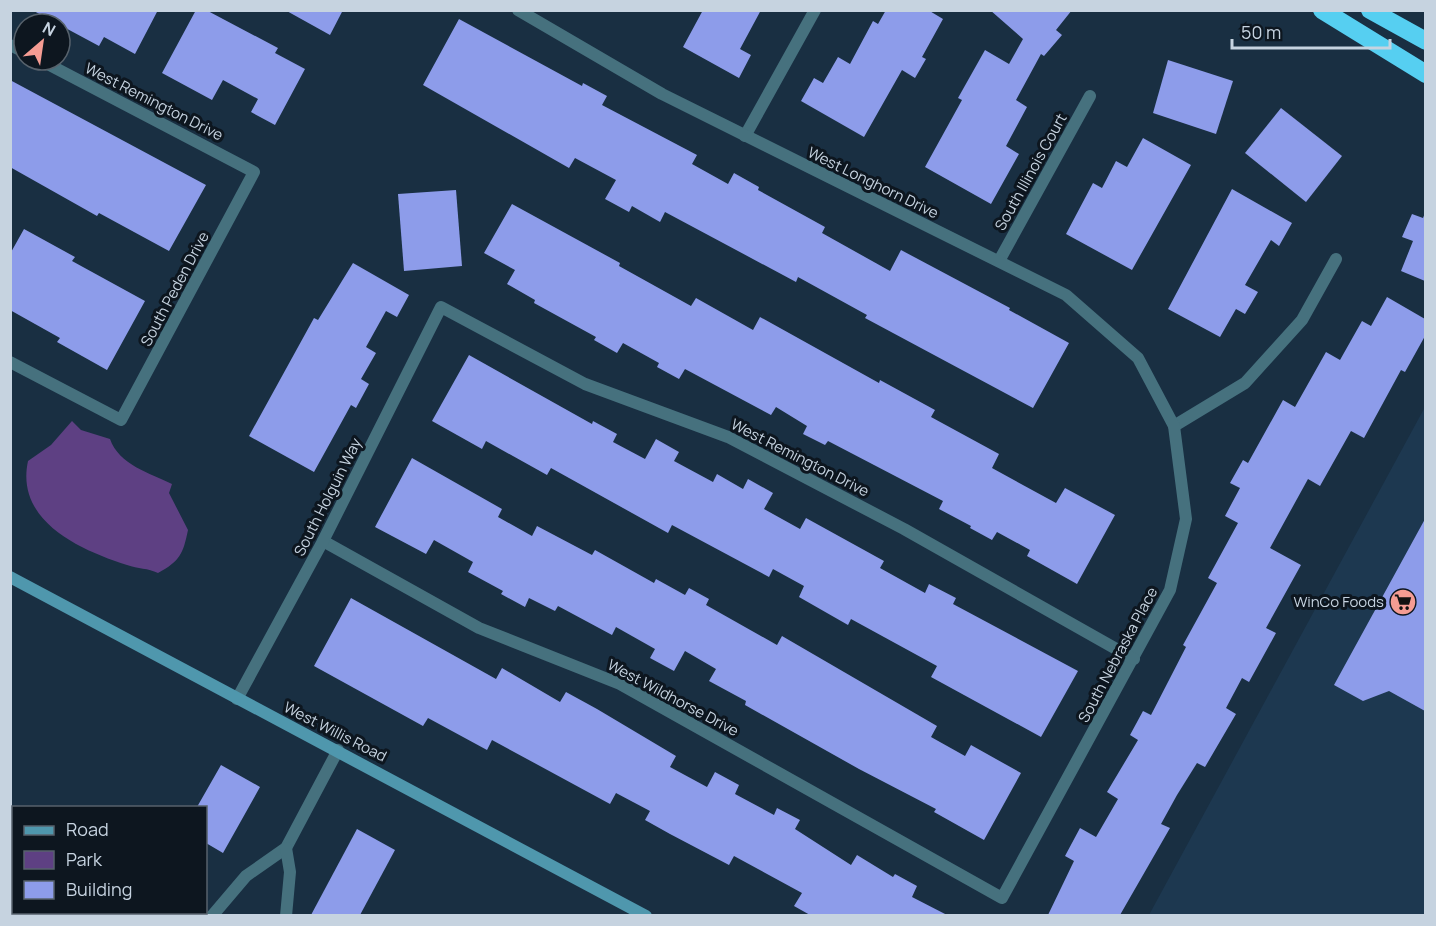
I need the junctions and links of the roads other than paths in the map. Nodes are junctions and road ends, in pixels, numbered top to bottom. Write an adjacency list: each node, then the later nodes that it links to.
1 (518, 10): 9 (street, West Longhorn Drive)
2 (815, 10): 9 (street)
3 (1322, 10): 7 (highway)
4 (1370, 10): 5 (highway)
5 (1425, 41)
6 (63, 72): 10 (street, West Remington Drive)
7 (1425, 74)
8 (1090, 96): 12 (street, South Illinois Court)
9 (745, 136): 12 (street, West Longhorn Drive)
10 (254, 172): 14 (street, South Peden Drive)
11 (1336, 259): 15 (street)
12 (999, 261): 15 (street, West Longhorn Drive)
13 (441, 307): 16 (street, South Holguin Way); 18 (street, West Remington Drive)
14 (10, 362)
15 (1174, 426): 18 (street, South Nebraska Place)
16 (323, 541): 19 (street, South Holguin Way); 22 (street, West Wildhorse Drive)
17 (10, 577): 19 (street, West Willis Road)
18 (1134, 659): 22 (street, South Nebraska Place)
19 (237, 699): 20 (street, West Willis Road)
20 (338, 750): 21 (street); 25 (street, West Willis Road)
21 (286, 848): 23 (street); 24 (street)
22 (1002, 898)
23 (212, 915)
24 (286, 915)
25 (646, 915)

